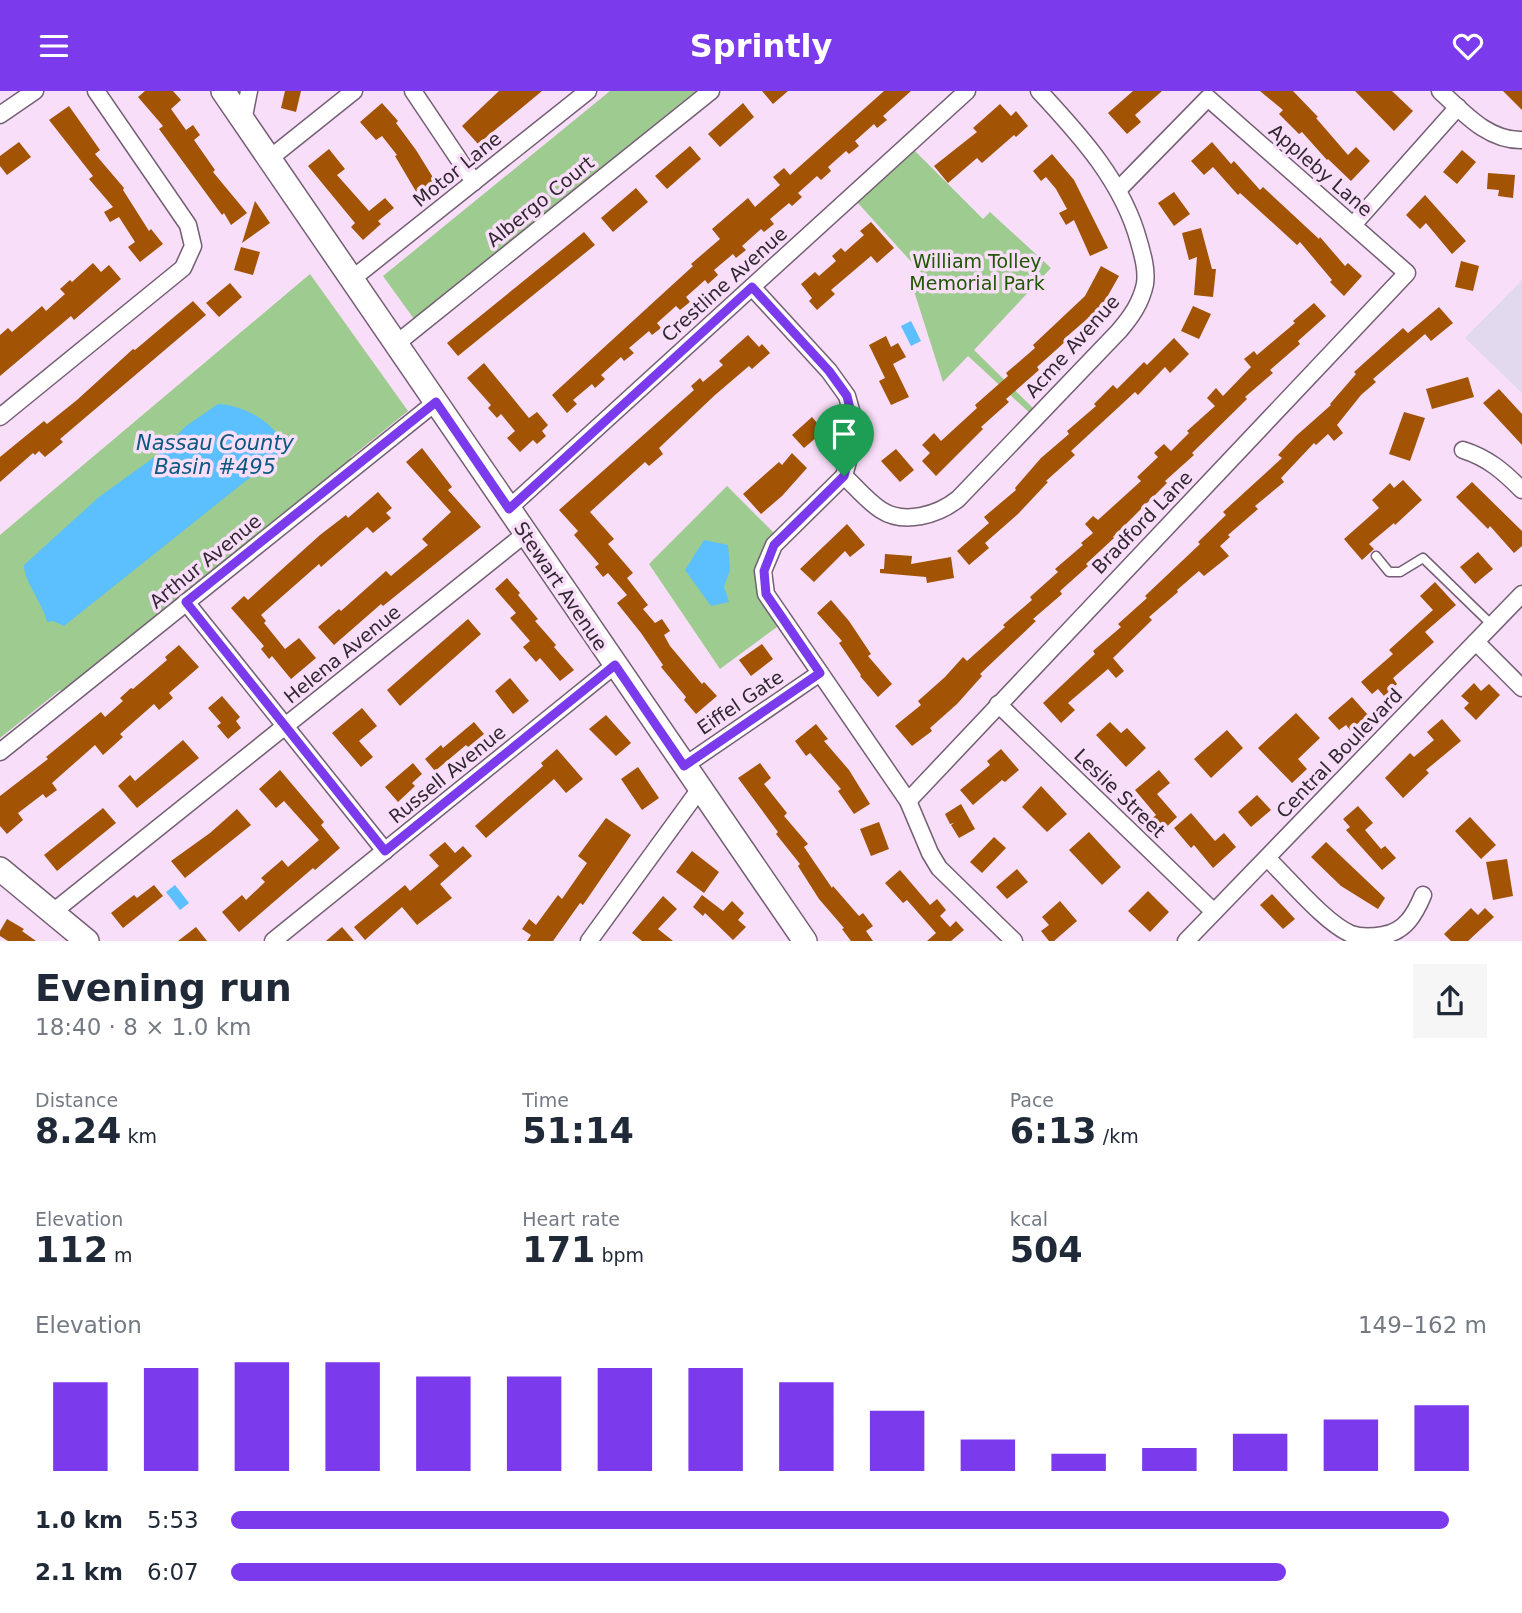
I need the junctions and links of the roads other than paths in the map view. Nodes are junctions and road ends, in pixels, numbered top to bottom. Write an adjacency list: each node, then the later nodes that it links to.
1 (35, 91): 13 (street)
2 (96, 91): 25 (street)
3 (223, 91): 14 (main road, Stewart Avenue)
4 (249, 91): 14 (street)
5 (354, 91): 16 (street)
6 (413, 91): 17 (street)
7 (588, 91): 17 (street, Motor Lane)
8 (711, 91): 23 (street, Albergo Court)
9 (967, 91): 22 (street, Crestline Avenue)
10 (1039, 91): 18 (street, Acme Avenue)
11 (1440, 91): 12 (street)
12 (1458, 107): 15 (street); 19 (street)
13 (0, 115)
14 (243, 121): 16 (main road, Stewart Avenue)
15 (1522, 139)
16 (269, 159): 21 (main road, Stewart Avenue)
17 (474, 182): 21 (street, Motor Lane)
18 (1118, 190): 19 (street, Appleby Lane); 27 (street, Acme Avenue)
19 (1353, 225): 20 (street, Appleby Lane)
20 (1407, 273): 39 (street, Bradford Lane)
21 (352, 279): 23 (main road, Stewart Avenue)
22 (752, 287): 27 (street); 29 (street, Crestline Avenue)
23 (396, 344): 24 (main road, Stewart Avenue)
24 (436, 402): 29 (main road, Stewart Avenue); 33 (street, Arthur Avenue)
25 (0, 417)
26 (1463, 450): 28 (street)
27 (844, 476): 37 (street)
28 (1522, 490)
29 (509, 509): 30 (main road, Stewart Avenue)
30 (525, 534): 36 (main road, Stewart Avenue); 40 (street, Helena Avenue)
31 (1376, 556): 34 (lane)
32 (1522, 594): 34 (street, Central Boulevard)
33 (186, 602): 40 (street); 41 (street, Arthur Avenue)
34 (1492, 625): 35 (street, Central Boulevard)
35 (1476, 642): 38 (street); 46 (street, Central Boulevard)
36 (615, 665): 42 (main road, Stewart Avenue); 45 (street, Russell Avenue)
37 (820, 673): 42 (street, Eiffel Gate); 44 (street)
38 (1522, 688)
39 (998, 704): 44 (street, Bradford Lane); 50 (street, Leslie Street)
40 (286, 726): 45 (street); 49 (street, Helena Avenue)
41 (0, 752)
42 (684, 766): 43 (main road, Stewart Avenue)
43 (699, 790): 52 (street); 54 (main road, Stewart Avenue)
44 (908, 801): 55 (street)
45 (385, 851): 53 (street, Russell Avenue)
46 (1268, 858): 48 (street); 50 (street, Central Boulevard)
47 (0, 869): 49 (main road)
48 (1423, 895)
49 (53, 912): 51 (main road)
50 (1214, 912): 56 (street, Central Boulevard)
51 (82, 939)
52 (594, 939)
53 (273, 941)
54 (805, 941)
55 (1014, 941)
56 (1186, 941)

